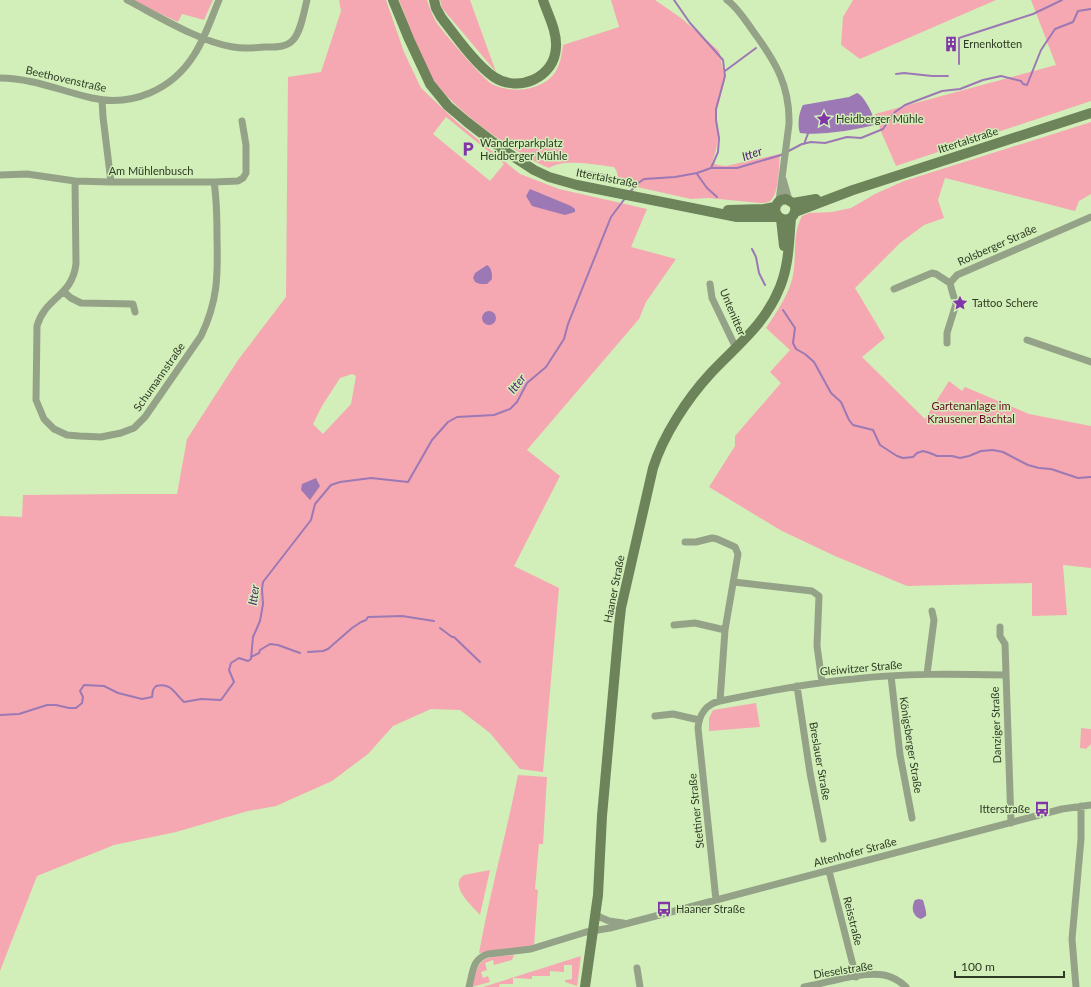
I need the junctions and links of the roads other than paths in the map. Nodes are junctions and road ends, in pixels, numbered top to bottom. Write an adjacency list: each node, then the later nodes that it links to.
1 (127, 0): 8 (street)
2 (219, 0): 8 (street, Beethovenstraße)
3 (307, 0): 8 (street)
4 (393, 0): 17 (main road, Ittertalstraße)
5 (434, 0): 6 (main road)
6 (543, 0)
7 (727, 0): 17 (street, Haaner Straße)
8 (203, 38): 10 (street, Beethovenstraße)
9 (0, 78): 10 (street, Beethovenstraße)
10 (102, 100): 15 (street)
11 (1091, 113): 17 (main road, Ittertalstraße)
12 (242, 122): 16 (street, Am Mühlenbusch)
13 (0, 175): 14 (street, Am Mühlenbusch)
14 (75, 181): 15 (street, Am Mühlenbusch); 22 (street, Schumannstraße)
15 (111, 182): 16 (street, Am Mühlenbusch)
16 (214, 182): 22 (street, Schumannstraße)
17 (785, 210): 26 (main road, Haaner Straße)
18 (1091, 217): 19 (street, Rolsberger Straße)
19 (950, 283): 21 (street); 25 (street)
20 (710, 284): 26 (street, Untenitter)
21 (894, 289)
22 (64, 292): 23 (street)
23 (136, 312)
24 (1027, 340): 27 (street)
25 (947, 343)
26 (736, 348): 49 (main road, Haaner Straße)
27 (1091, 362)
28 (685, 542): 29 (street)
29 (734, 582): 33 (street); 37 (street)
30 (932, 611): 34 (street)
31 (674, 624): 33 (street)
32 (1000, 627): 35 (street, Danziger Straße)
33 (725, 630): 39 (street)
34 (927, 674): 35 (street, Gleiwitzer Straße); 36 (street, Gleiwitzer Straße)
35 (1006, 675): 45 (street, Danziger Straße)
36 (891, 676): 37 (street, Gleiwitzer Straße); 44 (street, Königsberger Straße)
37 (822, 682): 38 (street, Gleiwitzer Straße)
38 (797, 686): 39 (street, Gleiwitzer Straße); 46 (street, Breslauer Straße)
39 (720, 701): 41 (street)
40 (655, 716): 41 (street)
41 (699, 720): 48 (street, Stettiner Straße)
42 (1091, 805): 43 (street, Altenhofer Straße)
43 (1081, 806): 45 (street, Altenhofer Straße); 59 (street)
44 (912, 818)
45 (1011, 823): 47 (street, Altenhofer Straße)
46 (823, 839)
47 (829, 871): 48 (street, Altenhofer Straße); 53 (street, Reisstraße)
48 (716, 900): 50 (street, Altenhofer Straße)
49 (595, 915): 50 (street, Altenhofer Straße); 51 (main road, Haaner Straße)
50 (625, 924): 51 (street, Altenhofer Straße)
51 (593, 930): 54 (street, Altenhofer Straße); 55 (main road, Haaner Straße)
52 (637, 968): 56 (street)
53 (856, 977): 57 (street, Dieselstraße); 58 (street, Dieselstraße)
54 (469, 987)
55 (585, 987)
56 (640, 987)
57 (808, 987)
58 (906, 987)
59 (1076, 987)

